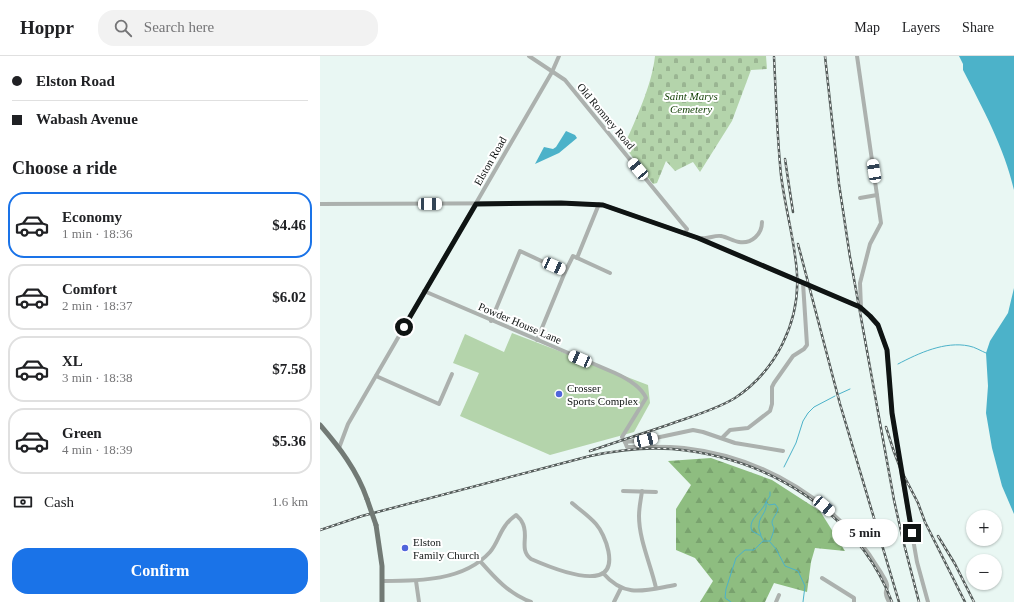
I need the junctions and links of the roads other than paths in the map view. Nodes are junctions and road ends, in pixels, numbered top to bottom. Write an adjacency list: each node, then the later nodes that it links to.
1 (530, 56): 4 (street, Old Romney Road)
2 (559, 56): 4 (street, Elston Road)
3 (857, 56): 5 (street)
4 (552, 72): 8 (street, Elston Road); 11 (street, Old Romney Road)
5 (877, 196): 6 (street); 18 (street)
6 (860, 198)
7 (320, 204): 8 (street)
8 (476, 204): 9 (street); 17 (street, Elston Road)
9 (599, 204): 11 (street); 13 (street)
10 (762, 222): 12 (street)
11 (685, 234): 12 (street)
12 (698, 238): 16 (street)
13 (577, 258): 14 (street); 15 (street)
14 (565, 272): 19 (street); 20 (street)
15 (610, 273)
16 (803, 283): 18 (street); 24 (street)
17 (424, 292): 19 (street, Powder House Lane); 22 (street, Elston Road)
18 (861, 308): 48 (street)
19 (491, 321): 20 (street, Powder House Lane)
20 (537, 340): 25 (street, Powder House Lane)
21 (452, 374): 22 (street)
22 (376, 376): 26 (street, Elston Road)
23 (320, 425): 26 (main road)
24 (722, 438): 25 (street); 27 (street)
25 (625, 442): 47 (street)
26 (339, 448): 35 (main road, bridge)
27 (783, 451)
28 (623, 491): 29 (street)
29 (642, 491): 30 (street); 39 (street)
30 (656, 492)
31 (572, 503): 33 (street)
32 (480, 561): 33 (street); 36 (street); 43 (street)
33 (603, 573): 38 (street)
34 (822, 578): 46 (street)
35 (383, 581): 36 (street); 41 (main road)
36 (416, 581): 42 (street)
37 (675, 585): 39 (street)
38 (621, 588): 39 (street); 44 (street)
39 (656, 588)
40 (779, 595): 45 (street)
41 (382, 602)
42 (419, 602)
43 (531, 602)
44 (614, 602)
45 (776, 602)
46 (854, 602)
47 (889, 602)
48 (928, 602)

